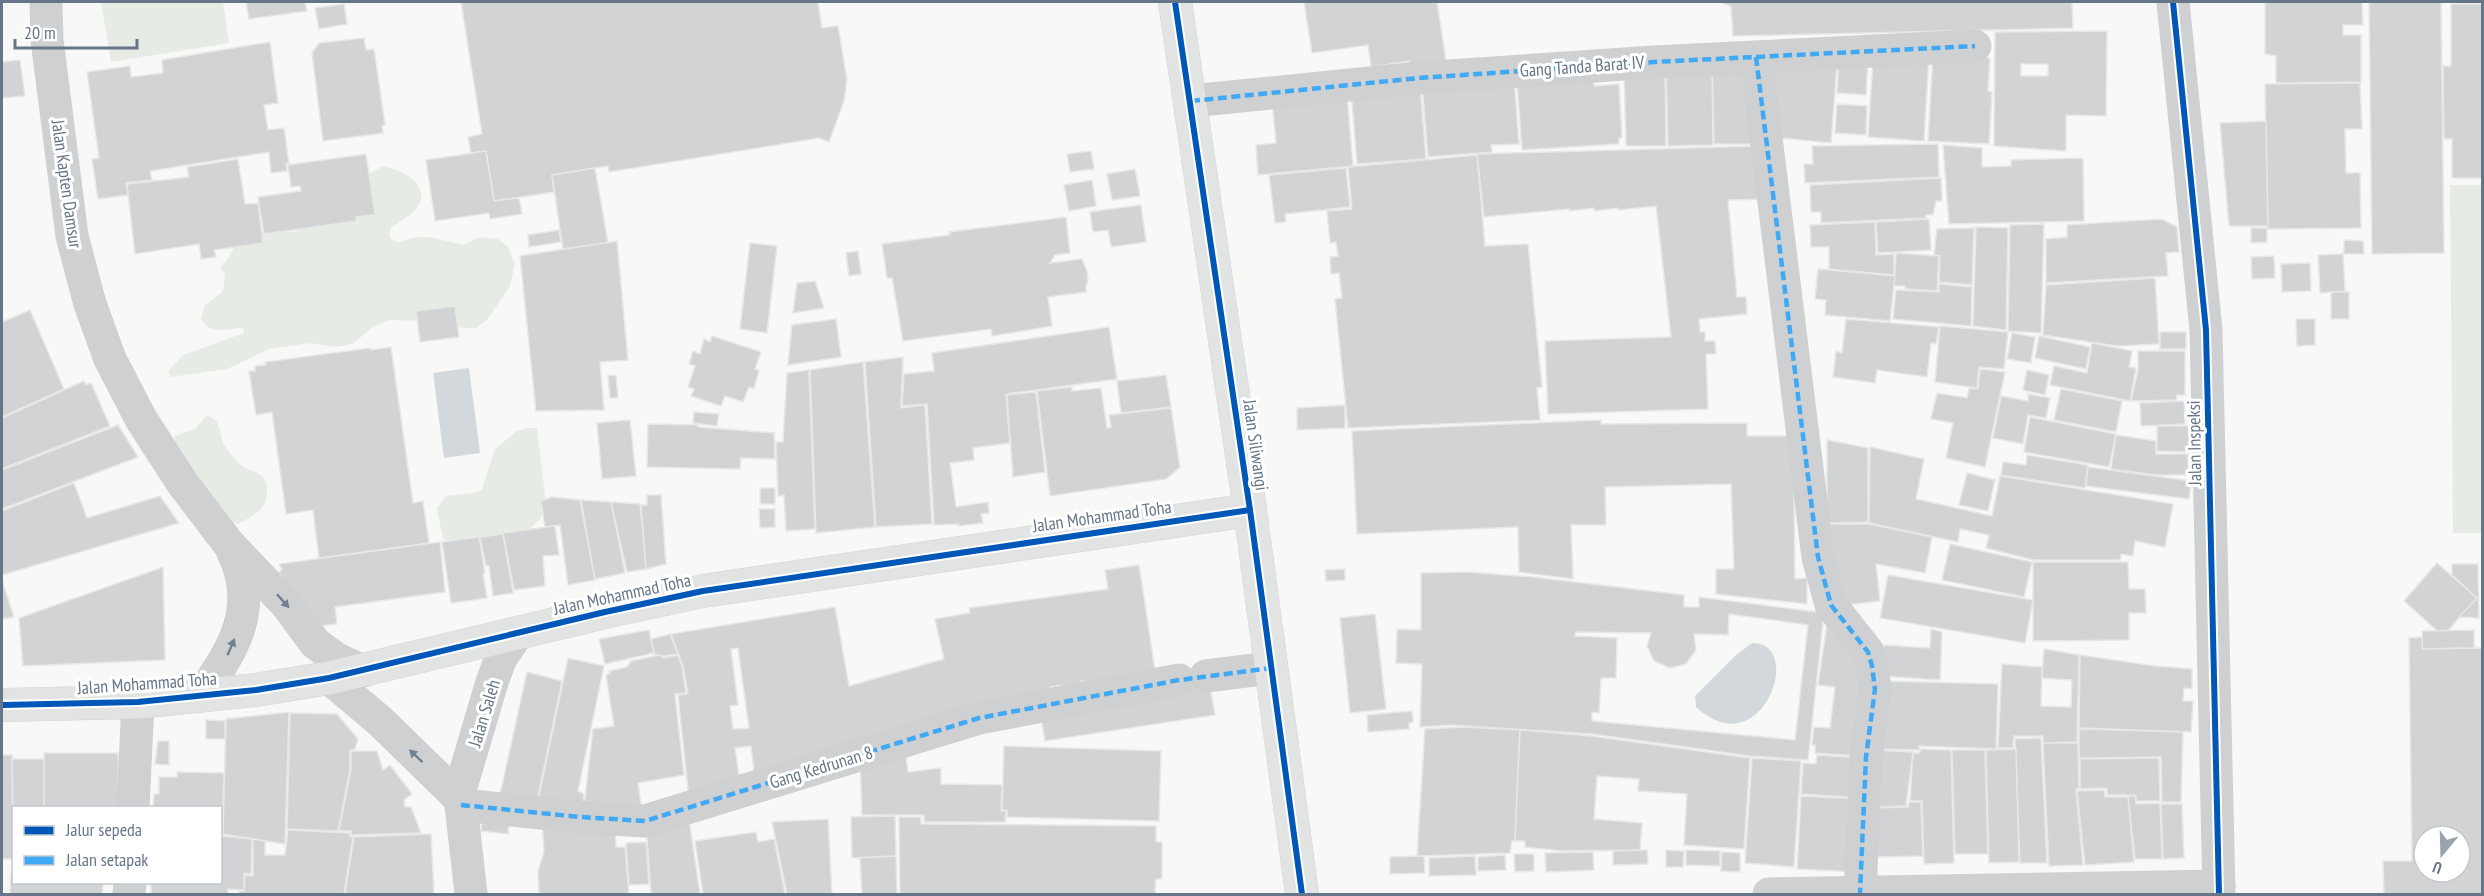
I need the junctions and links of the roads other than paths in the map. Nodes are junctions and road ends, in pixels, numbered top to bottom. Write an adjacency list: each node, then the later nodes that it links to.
1 (46, 2): 8 (street, Jalan Kapten Damsur)
2 (1175, 2): 6 (street, Jalan Siliwangi)
3 (2173, 2): 18 (street, Jalan Inspeksi)
4 (1975, 46): 5 (street, Gang Tanda Barat IV)
5 (1756, 57): 6 (street, Gang Tanda Barat IV); 19 (street)
6 (1191, 100): 7 (street, Jalan Siliwangi)
7 (1250, 510): 9 (street, Jalan Mohammad Toha); 10 (street, Jalan Siliwangi)
8 (228, 543): 11 (street, one-way to 11); 13 (street, one-way to 8)
9 (518, 633): 11 (street, Jalan Mohammad Toha); 16 (street, Jalan Saleh)
10 (1271, 668): 16 (street, Gang Kedrunan 8); 21 (street, Jalan Siliwangi)
11 (363, 670): 12 (street, Jalan Mohammad Toha)
12 (329, 678): 13 (street, Jalan Mohammad Toha); 16 (street, one-way to 12)
13 (200, 696): 14 (street, Jalan Mohammad Toha)
14 (138, 702): 15 (street, Jalan Mohammad Toha); 17 (street)
15 (2, 705)
16 (460, 801): 20 (street, Jalan Saleh)
17 (133, 806)
18 (2219, 890): 19 (street)
19 (1860, 893): 22 (street)
20 (471, 894)
21 (1302, 894)
22 (1769, 894)

